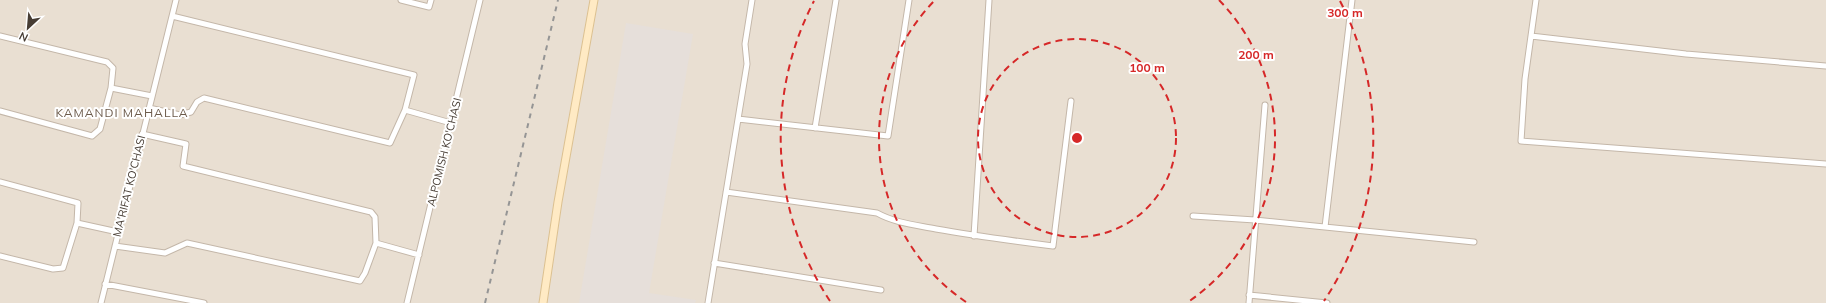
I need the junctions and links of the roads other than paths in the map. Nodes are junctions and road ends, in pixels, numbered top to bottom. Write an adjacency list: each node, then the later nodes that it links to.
1 (176, 0): 12 (street, MA'RIFAT KO'CHASI)
2 (401, 0): 3 (street)
3 (431, 0)
4 (480, 0): 24 (street, ALPOMISH KO'CHASI)
5 (594, 0): 48 (main road)
6 (752, 0): 23 (street)
7 (836, 0): 25 (street)
8 (909, 0): 25 (street)
9 (989, 0): 35 (street)
10 (1352, 0): 33 (street)
11 (1536, 0): 14 (street)
12 (172, 16): 17 (street, MA'RIFAT KO'CHASI); 21 (street)
13 (0, 36): 16 (street)
14 (1531, 36): 15 (street); 27 (street)
15 (1826, 66)
16 (111, 88): 17 (street); 22 (street)
17 (152, 96): 20 (street, MA'RIFAT KO'CHASI)
18 (1071, 101): 35 (street)
19 (1265, 106): 31 (street)
20 (149, 108): 21 (street); 26 (street, MA'RIFAT KO'CHASI)
21 (405, 110): 24 (street)
22 (0, 111)
23 (738, 119): 25 (street); 29 (street)
24 (451, 123): 39 (street, ALPOMISH KO'CHASI)
25 (815, 128)
26 (142, 134): 34 (street, MA'RIFAT KO'CHASI); 37 (street)
27 (1826, 164)
28 (0, 182): 32 (street)
29 (726, 192): 35 (street); 41 (street)
30 (1193, 216): 31 (street)
31 (1255, 220): 33 (street); 44 (street)
32 (77, 224): 34 (street); 40 (street)
33 (1325, 227): 36 (street)
34 (118, 232): 38 (street, MA'RIFAT KO'CHASI)
35 (974, 236)
36 (1474, 242)
37 (376, 243): 38 (street); 39 (street)
38 (115, 246): 42 (street, MA'RIFAT KO'CHASI)
39 (419, 255): 47 (street, ALPOMISH KO'CHASI)
40 (0, 256)
41 (714, 263): 43 (street); 49 (street)
42 (105, 284): 45 (street, MA'RIFAT KO'CHASI); 46 (street)
43 (881, 290)
44 (1249, 295): 50 (street); 51 (street)
45 (101, 303)
46 (204, 303)
47 (407, 303)
48 (543, 303)
49 (708, 303)
50 (1249, 303)
51 (1327, 303)

